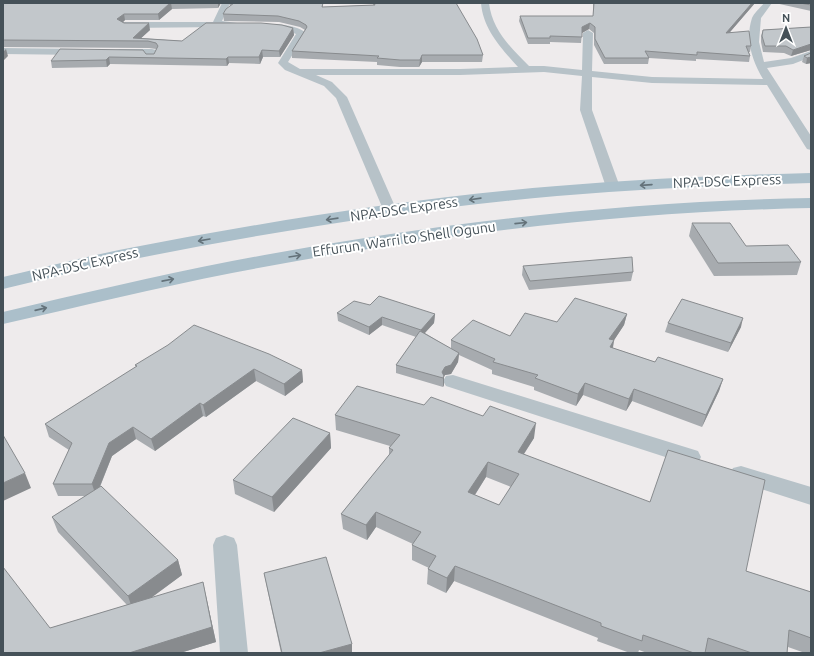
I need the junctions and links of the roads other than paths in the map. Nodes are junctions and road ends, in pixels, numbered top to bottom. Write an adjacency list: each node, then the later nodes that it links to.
1 (226, 3): 5 (street)
2 (485, 3): 14 (street)
3 (768, 3): 12 (street)
4 (125, 25): 5 (street)
5 (220, 25): 15 (street)
6 (588, 33): 16 (street)
7 (3, 51): 8 (street)
8 (95, 52)
9 (111, 52): 11 (street)
10 (811, 54): 12 (street)
11 (151, 57)
12 (761, 67): 13 (street); 17 (street)
13 (804, 68)
14 (527, 70): 15 (street); 16 (street)
15 (300, 72): 22 (street)
16 (587, 73): 17 (street); 20 (street)
17 (770, 82): 18 (street)
18 (811, 146)
19 (811, 178): 20 (main road, NPA-DSC Express, one-way to 20)
20 (613, 187): 22 (main road, NPA-DSC Express, one-way to 22)
21 (811, 203): 24 (main road, Effurun, Warri to Shell Ogunu, one-way to 21)
22 (390, 211): 23 (main road, NPA-DSC Express, one-way to 23)
23 (3, 283)
24 (3, 318)
25 (453, 381): 26 (street)
26 (811, 496)
27 (225, 545): 28 (street)
28 (234, 653)

